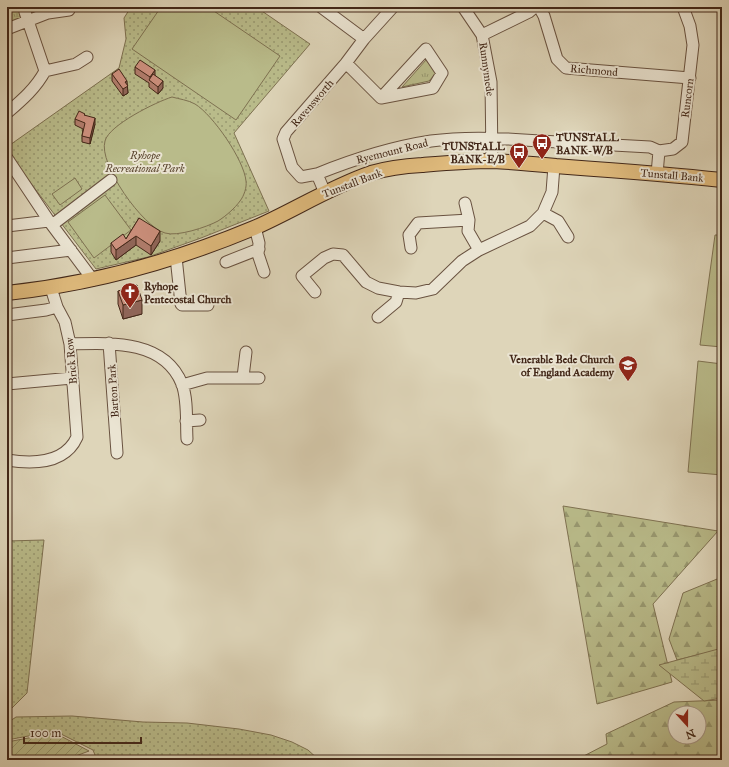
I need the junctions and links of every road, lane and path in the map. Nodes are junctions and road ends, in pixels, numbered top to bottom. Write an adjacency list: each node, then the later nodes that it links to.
1 (25, 7): 9 (street)
2 (321, 7): 12 (street)
3 (393, 7): 12 (street, Ravensworth)
4 (463, 7): 11 (street, Runnymede)
5 (535, 7): 11 (street)
6 (539, 7): 16 (street, Richmond)
7 (683, 7): 16 (street, Runcorn)
8 (69, 10): 9 (street)
9 (28, 20): 10 (street); 15 (street)
10 (7, 29)
11 (482, 35): 19 (street, Runnymede)
12 (364, 39): 14 (street, Ravensworth)
13 (87, 57): 15 (street)
14 (346, 63): 17 (street); 24 (street, Ravensworth)
15 (45, 71): 18 (street)
16 (690, 78): 20 (street, Runcorn)
17 (381, 98): 17 (street)
18 (7, 112)
19 (491, 138): 20 (street, Ryemount Road); 22 (street, Runnymede); 24 (street, Ryemount Road)
20 (659, 151): 25 (street)
21 (7, 158): 32 (street)
22 (492, 161): 23 (main road, Tunstall Bank); 28 (main road, Tunstall Bank)
23 (554, 166): 25 (main road, Tunstall Bank); 30 (street)
24 (317, 174): 28 (street)
25 (657, 174): 27 (main road, Tunstall Bank)
26 (111, 180): 32 (street)
27 (722, 180)
28 (326, 193): 34 (main road, Tunstall Bank)
29 (465, 203): 31 (street)
30 (543, 213): 35 (street); 39 (street)
31 (469, 220): 36 (street); 39 (street)
32 (50, 223): 33 (street); 38 (street)
33 (7, 226)
34 (255, 227): 37 (street); 40 (main road, Tunstall Bank)
35 (568, 237)
36 (410, 248)
37 (258, 249): 42 (street); 43 (street)
38 (70, 250): 41 (street); 44 (street)
39 (479, 250): 47 (street)
40 (176, 257): 44 (main road, Tunstall Bank); 49 (street)
41 (7, 258)
42 (226, 262)
43 (264, 272)
44 (92, 280): 45 (main road, Tunstall Bank)
45 (51, 288): 48 (main road, Tunstall Bank); 50 (street, Brick Row)
46 (314, 292): 47 (street)
47 (399, 292): 52 (street)
48 (7, 293)
49 (208, 305)
50 (57, 307): 51 (street); 54 (street, Brick Row)
51 (7, 315)
52 (378, 317)
53 (109, 342): 54 (street); 60 (street); 64 (street, Barton Park)
54 (70, 344): 57 (street, Brick Row)
55 (246, 352): 56 (street)
56 (244, 377): 58 (street); 60 (street)
57 (72, 378): 59 (street); 65 (street, Brick Row)
58 (260, 378)
59 (7, 384)
60 (182, 385): 62 (street)
61 (200, 420): 62 (street)
62 (186, 421): 63 (street)
63 (187, 439)
64 (117, 453)
65 (7, 460)

